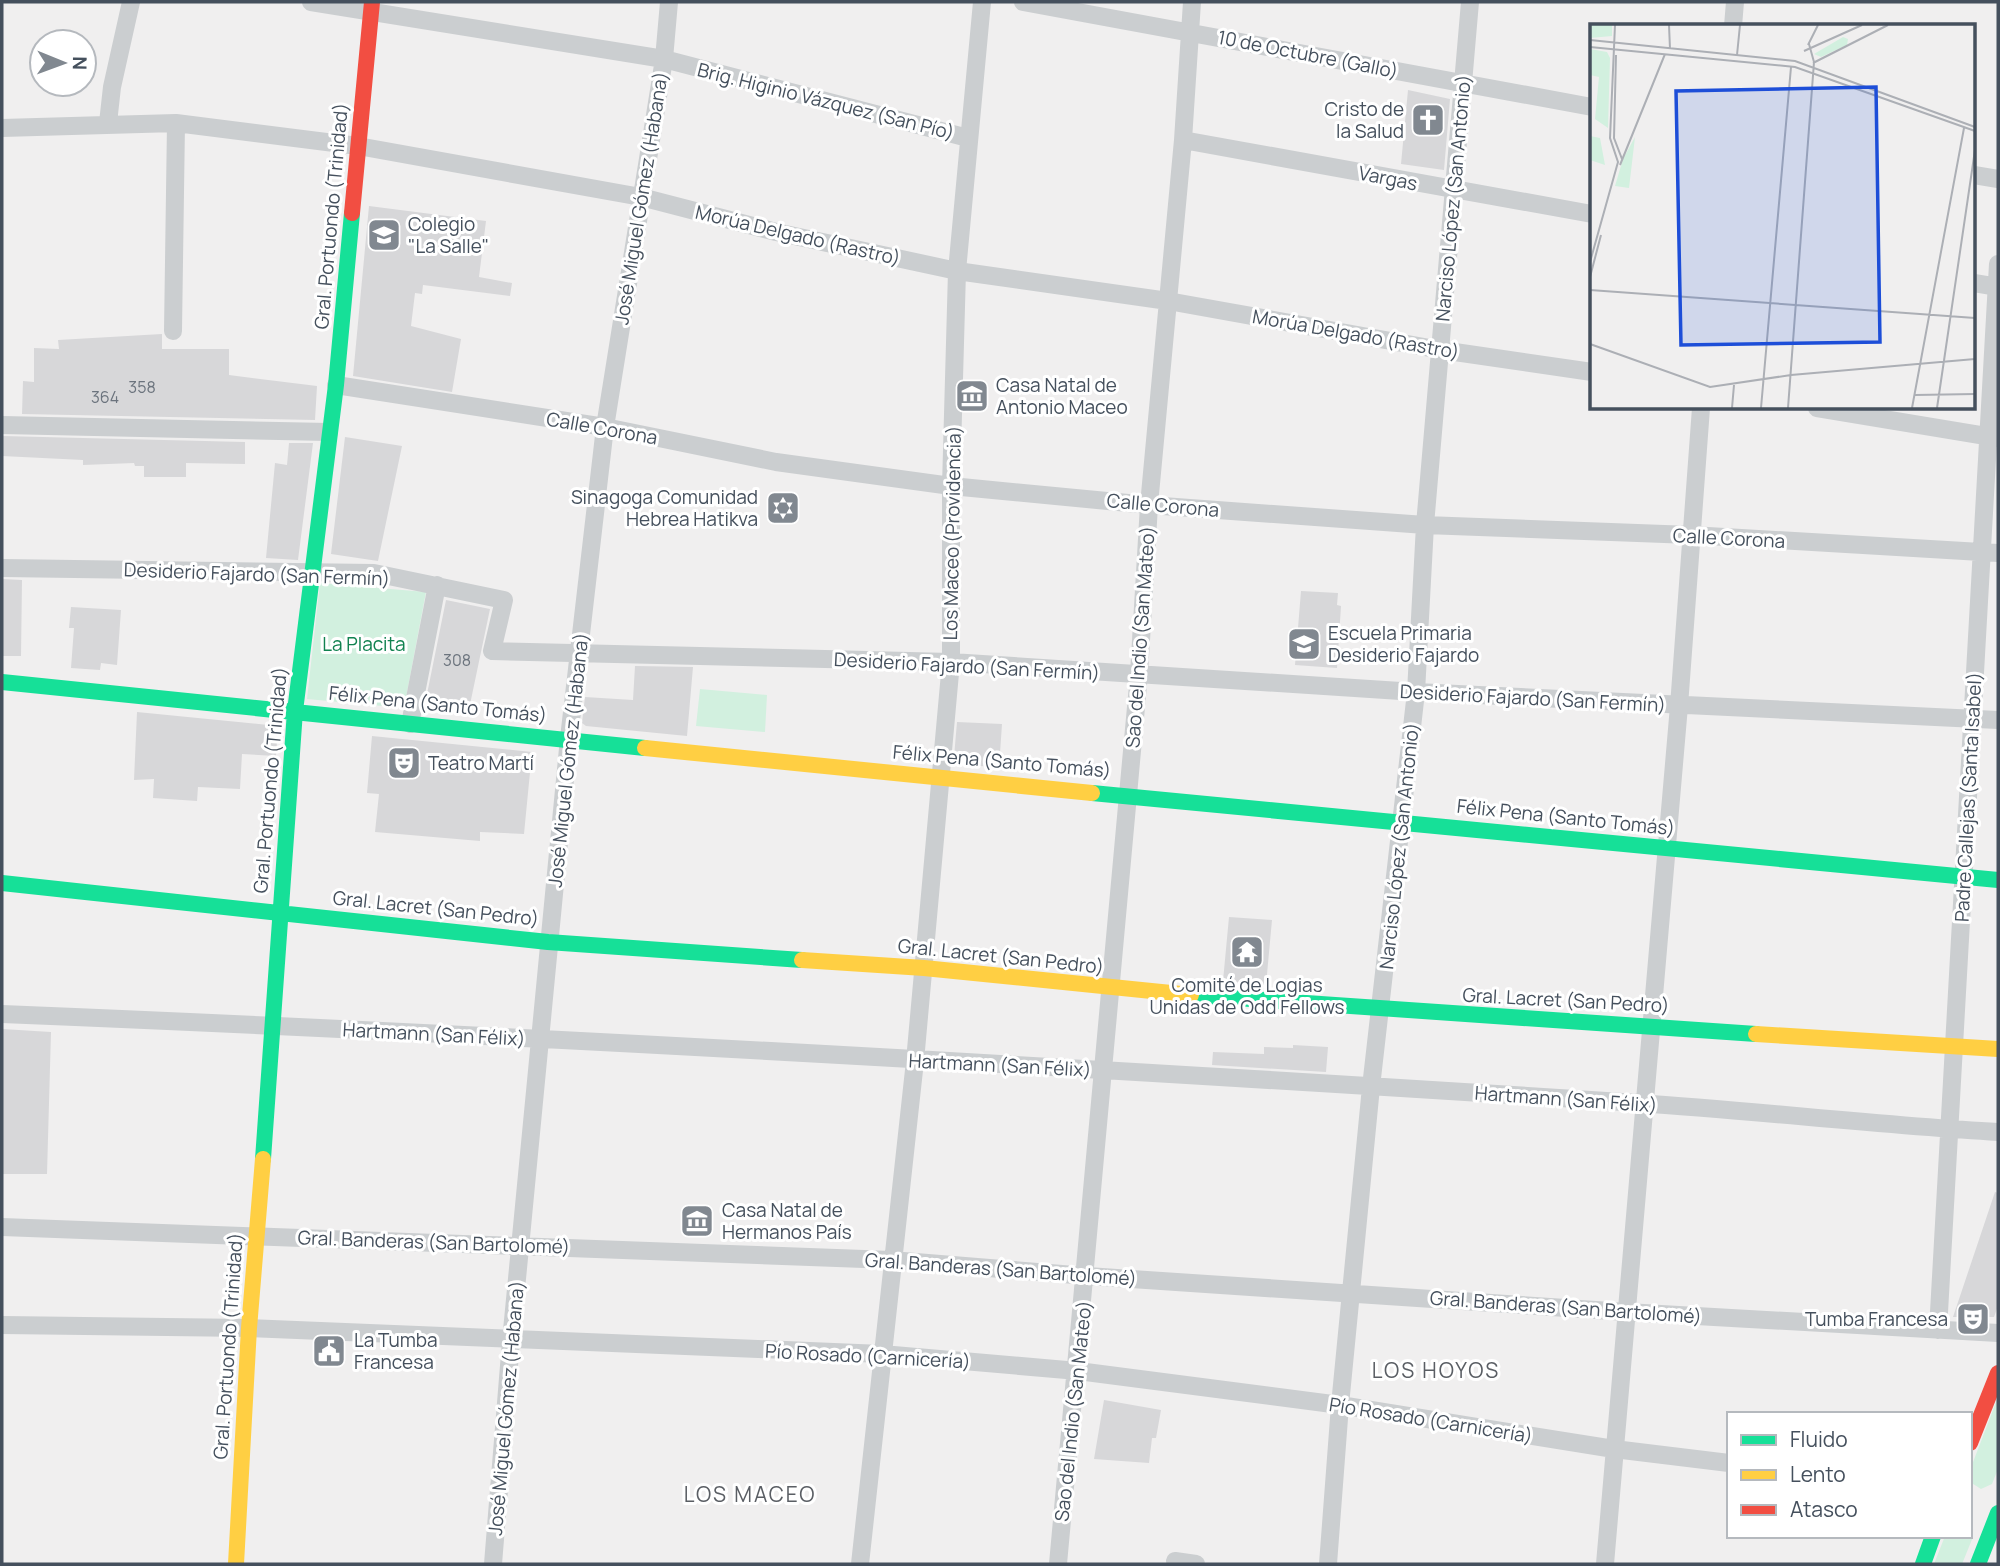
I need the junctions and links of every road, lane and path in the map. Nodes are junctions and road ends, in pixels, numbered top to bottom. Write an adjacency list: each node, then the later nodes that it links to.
1 (131, 2): 16 (street)
2 (312, 2): 9 (street, Brig. Higinio Vázquez (San Pío))
3 (669, 2): 12 (street, José Miguel Gómez (Habana))
4 (982, 2): 18 (street, Los Maceo (Providencia))
5 (1023, 2): 11 (street, 10 de Octubre (Gallo))
6 (1192, 2): 11 (street, Sao del Indio (San Mateo))
7 (1470, 2): 13 (street, Narciso López (San Antonio))
8 (1735, 2): 10 (street)
9 (372, 7): 12 (street, Brig. Higinio Vázquez (San Pío)); 20 (street, Gral. Portuondo (Trinidad))
10 (1733, 24)
11 (1189, 31): 13 (street, 10 de Octubre (Gallo)); 19 (street, Sao del Indio (San Mateo))
12 (664, 59): 18 (street, Brig. Higinio Vázquez (San Pío)); 24 (street, José Miguel Gómez (Habana))
13 (1462, 84): 14 (street, 10 de Octubre (Gallo)); 23 (street, Narciso López (San Antonio))
14 (1590, 107)
15 (176, 122): 16 (street, Morúa Delgado (Rastro)); 20 (street, Morúa Delgado (Rastro)); 31 (street)
16 (108, 123): 17 (street, Morúa Delgado (Rastro))
17 (2, 128)
18 (968, 138): 27 (street, Los Maceo (Providencia))
19 (1183, 140): 23 (street, Vargas); 30 (street, Sao del Indio (San Mateo))
20 (358, 146): 24 (street, Morúa Delgado (Rastro)); 34 (street, Gral. Portuondo (Trinidad))
21 (1976, 175): 22 (street)
22 (1998, 179)
23 (1455, 191): 25 (street, Vargas); 32 (street, Narciso López (San Antonio))
24 (641, 197): 27 (street, Morúa Delgado (Rastro)); 38 (street, José Miguel Gómez (Habana))
25 (1590, 215)
26 (1998, 264): 29 (street, Padre Callejas (Santa Isabel))
27 (957, 271): 30 (street, Morúa Delgado (Rastro)); 41 (street, Los Maceo (Providencia))
28 (1976, 283): 29 (street)
29 (1997, 287): 40 (street, Padre Callejas (Santa Isabel))
30 (1168, 301): 32 (street, Morúa Delgado (Rastro)); 42 (street, Sao del Indio (San Mateo))
31 (173, 331)
32 (1441, 350): 33 (street, Morúa Delgado (Rastro)); 43 (street, Narciso López (San Antonio))
33 (1590, 372)
34 (336, 385): 38 (street, Calle Corona); 39 (street, Gral. Portuondo (Trinidad))
35 (1701, 410): 44 (street)
36 (1829, 410): 40 (street)
37 (2, 425): 39 (street)
38 (605, 427): 41 (street, Calle Corona); 50 (street, José Miguel Gómez (Habana))
39 (329, 432): 48 (street, Gral. Portuondo (Trinidad))
40 (1994, 437): 45 (street, Padre Callejas (Santa Isabel))
41 (951, 486): 42 (street, Calle Corona); 51 (street, Los Maceo (Providencia))
42 (1150, 505): 43 (street, Calle Corona); 52 (street, Sao del Indio (San Mateo))
43 (1425, 525): 44 (street, Calle Corona); 54 (street, Narciso López (San Antonio))
44 (1690, 535): 45 (street, Calle Corona); 55 (street)
45 (1980, 552): 46 (street, Calle Corona); 57 (street, Padre Callejas (Santa Isabel))
46 (1998, 553)
47 (2, 568): 48 (street, Desiderio Fajardo (San Fermín))
48 (310, 573): 49 (street, Desiderio Fajardo (San Fermín)); 56 (street, Gral. Portuondo (Trinidad))
49 (437, 585): 50 (street, Desiderio Fajardo (San Fermín)); 59 (street)
50 (579, 655): 51 (street, Desiderio Fajardo (San Fermín)); 60 (street, José Miguel Gómez (Habana))
51 (951, 662): 52 (street, Desiderio Fajardo (San Fermín)); 61 (street, Los Maceo (Providencia))
52 (1139, 674): 54 (street, Desiderio Fajardo (San Fermín)); 62 (street, Sao del Indio (San Mateo))
53 (2, 682): 56 (street, Félix Pena (Santo Tomás))
54 (1416, 692): 55 (street, Desiderio Fajardo (San Fermín)); 63 (street, Narciso López (San Antonio))
55 (1679, 706): 57 (street, Desiderio Fajardo (San Fermín)); 64 (street)
56 (295, 711): 59 (street, Félix Pena (Santo Tomás)); 68 (street, Gral. Portuondo (Trinidad))
57 (1973, 719): 58 (street, Desiderio Fajardo (San Fermín)); 65 (street, Padre Callejas (Santa Isabel))
58 (1998, 720)
59 (410, 724): 60 (street, Félix Pena (Santo Tomás))
60 (569, 738): 61 (street, Félix Pena (Santo Tomás)); 69 (street, José Miguel Gómez (Habana))
61 (941, 778): 62 (street, Félix Pena (Santo Tomás)); 70 (street, Los Maceo (Providencia))
62 (1127, 794): 63 (street, Félix Pena (Santo Tomás)); 71 (street, Sao del Indio (San Mateo))
63 (1402, 822): 64 (street, Félix Pena (Santo Tomás)); 72 (street, Narciso López (San Antonio))
64 (1665, 848): 65 (street, Félix Pena (Santo Tomás)); 75 (street)
65 (1965, 876): 66 (street, Félix Pena (Santo Tomás)); 77 (street, Padre Callejas (Santa Isabel))
66 (1998, 880)
67 (2, 883): 68 (street, Gral. Lacret (San Pedro))
68 (281, 912): 69 (street, Gral. Lacret (San Pedro)); 74 (street, Gral. Portuondo (Trinidad))
69 (548, 942): 70 (street, Gral. Lacret (San Pedro)); 76 (street, José Miguel Gómez (Habana))
70 (924, 968): 71 (street, Gral. Lacret (San Pedro)); 79 (street, Los Maceo (Providencia))
71 (1111, 988): 72 (street, Gral. Lacret (San Pedro)); 80 (street, Sao del Indio (San Mateo))
72 (1382, 1010): 75 (street, Gral. Lacret (San Pedro)); 81 (street, Narciso López (San Antonio))
73 (2, 1014): 74 (street, Hartmann (San Félix))
74 (274, 1025): 76 (street, Hartmann (San Félix)); 86 (street, Gral. Portuondo (Trinidad))
75 (1649, 1025): 77 (street, Gral. Lacret (San Pedro)); 82 (street)
76 (539, 1040): 79 (street, Hartmann (San Félix)); 87 (street, José Miguel Gómez (Habana))
77 (1955, 1046): 78 (street, Gral. Lacret (San Pedro)); 83 (street, Padre Callejas (Santa Isabel))
78 (1998, 1049)
79 (915, 1061): 80 (street, Hartmann (San Félix)); 88 (street, Los Maceo (Providencia))
80 (1103, 1070): 81 (street, Hartmann (San Félix)); 89 (street, Sao del Indio (San Mateo))
81 (1371, 1087): 82 (street, Hartmann (San Félix)); 90 (street, Narciso López (San Antonio))
82 (1643, 1103): 83 (street, Hartmann (San Félix)); 91 (street)
83 (1950, 1129): 84 (street, Hartmann (San Félix)); 94 (street, Padre Callejas (Santa Isabel))
84 (1998, 1132)
85 (2, 1227): 86 (street, Gral. Banderas (San Bartolomé))
86 (257, 1234): 87 (street, Gral. Banderas (San Bartolomé)); 93 (street, Gral. Portuondo (Trinidad))
87 (521, 1246): 88 (street, Gral. Banderas (San Bartolomé)); 96 (street, José Miguel Gómez (Habana))
88 (891, 1260): 89 (street, Gral. Banderas (San Bartolomé)); 97 (street, Los Maceo (Providencia))
89 (1087, 1276): 90 (street, Gral. Banderas (San Bartolomé)); 98 (street, Sao del Indio (San Mateo))
90 (1352, 1292): 91 (street, Gral. Banderas (San Bartolomé)); 100 (street, Narciso López (San Antonio))
91 (1626, 1312): 94 (street, Gral. Banderas (San Bartolomé)); 102 (street)
92 (2, 1325): 93 (street, Pío Rosado (Carnicería))
93 (249, 1328): 96 (street, Pío Rosado (Carnicería)); 107 (street, Gral. Portuondo (Trinidad))
94 (1938, 1330): 95 (street, Gral. Banderas (San Bartolomé))
95 (1998, 1333)
96 (511, 1341): 97 (street, Pío Rosado (Carnicería)); 108 (street, José Miguel Gómez (Habana))
97 (882, 1354): 98 (street, Pío Rosado (Carnicería)); 109 (street, Los Maceo (Providencia))
98 (1078, 1371): 100 (street, Pío Rosado (Carnicería)); 110 (street, Sao del Indio (San Mateo))
99 (1998, 1373): 101 (street)
100 (1339, 1405): 102 (street, Pío Rosado (Carnicería)); 112 (street, Narciso López (San Antonio))
101 (1972, 1438)
102 (1614, 1449): 103 (street, Pío Rosado (Carnicería)); 113 (street)
103 (1727, 1463)
104 (1998, 1513): 115 (street)
105 (1932, 1538): 114 (street)
106 (1175, 1562): 111 (street)
107 (236, 1564)
108 (493, 1564)
109 (859, 1564)
110 (1058, 1564)
111 (1196, 1564)
112 (1328, 1564)
113 (1605, 1564)
114 (1923, 1564)
115 (1978, 1564)

